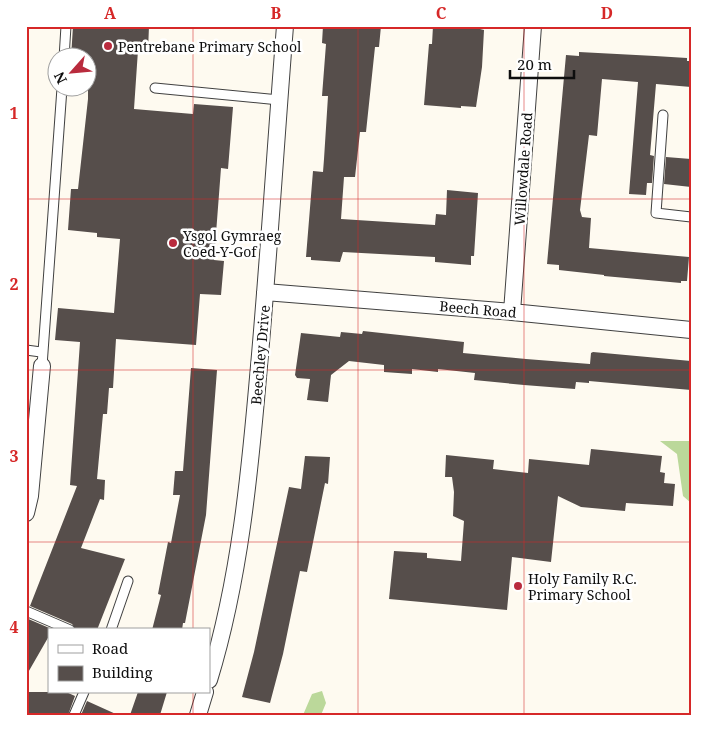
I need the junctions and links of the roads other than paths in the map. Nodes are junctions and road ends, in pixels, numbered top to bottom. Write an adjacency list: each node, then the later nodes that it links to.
1 (66, 26): 4 (lane)
2 (285, 26): 7 (street, Beechley Drive)
3 (533, 26): 11 (street, Willowdale Road)
4 (65, 48)
5 (155, 88): 7 (lane)
6 (61, 98): 14 (lane)
7 (279, 100): 10 (street, Beechley Drive)
8 (663, 115): 9 (lane)
9 (691, 217)
10 (265, 292): 11 (street, Beech Road); 21 (street, Beechley Drive)
11 (512, 312): 12 (street, Beech Road)
12 (691, 330)
13 (26, 350): 14 (lane)
14 (42, 359): 15 (street)
15 (28, 496): 16 (street)
16 (26, 514)
17 (128, 581): 20 (lane)
18 (26, 611): 19 (lane)
19 (65, 628)
20 (112, 628)
21 (210, 676)
22 (83, 694): 24 (lane)
23 (204, 694): 25 (street)
24 (74, 715)
25 (198, 715)

